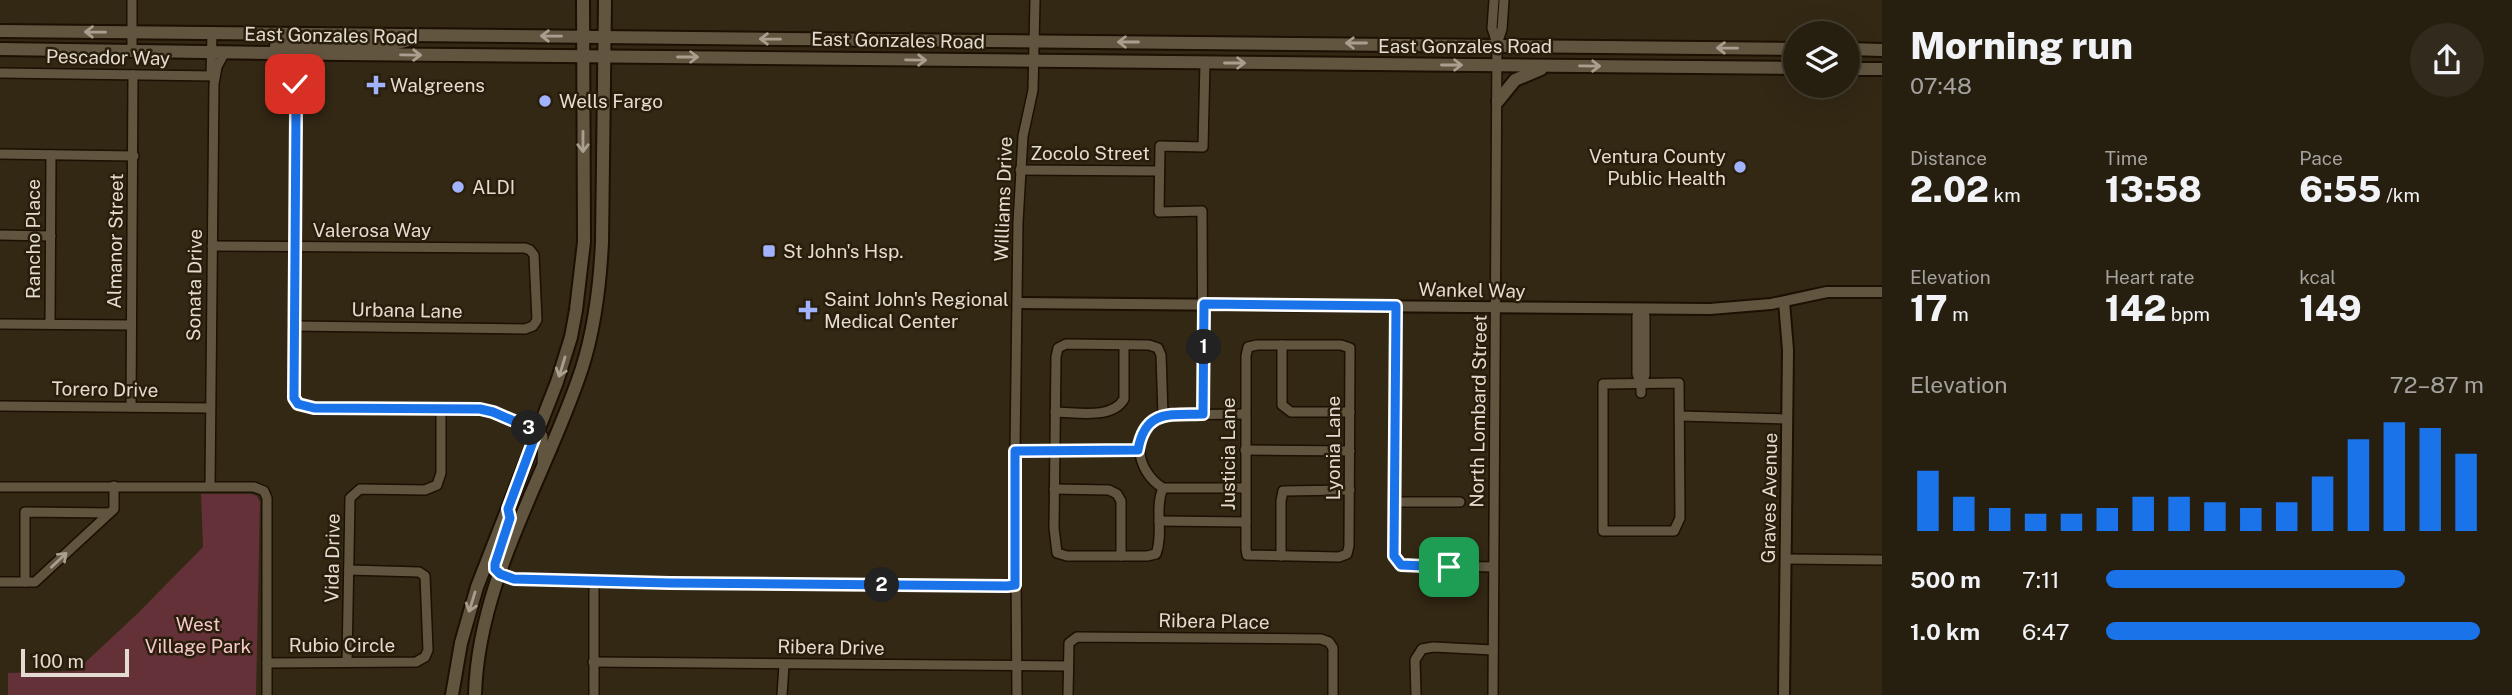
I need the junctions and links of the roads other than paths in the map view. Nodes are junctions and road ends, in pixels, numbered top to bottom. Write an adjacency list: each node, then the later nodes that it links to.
1 (132, 0): 9 (street)
2 (583, 0): 7 (main road)
3 (605, 0): 13 (main road)
4 (1035, 0): 15 (street, Williams Drive)
5 (1494, 0): 16 (street)
6 (1504, 0): 16 (street)
7 (582, 30): 12 (main road, East Gonzales Road, one-way to 12); 13 (main road, East Gonzales Road); 25 (main road)
8 (0, 31): 9 (main road, East Gonzales Road, one-way to 8)
9 (132, 33): 10 (main road, East Gonzales Road); 20 (street)
10 (212, 33): 11 (main road, East Gonzales Road); 22 (street, Sonata Drive)
11 (343, 34): 12 (main road, East Gonzales Road); 23 (main road)
12 (425, 35): 24 (main road)
13 (605, 37): 14 (main road, East Gonzales Road, one-way to 13); 26 (main road)
14 (894, 41): 15 (main road, East Gonzales Road); 28 (main road)
15 (1034, 42): 16 (main road, East Gonzales Road, one-way to 15); 27 (street, Williams Drive)
16 (1497, 44): 17 (main road, East Gonzales Road, one-way to 16); 30 (street, North Lombard Street)
17 (1783, 48)
18 (0, 49): 20 (main road, East Gonzales Road)
19 (1860, 49): 21 (main road)
20 (132, 50): 22 (main road, East Gonzales Road)
21 (1882, 50)
22 (218, 52): 23 (main road, East Gonzales Road); 37 (street, Sonata Drive)
23 (261, 53): 24 (main road, East Gonzales Road)
24 (342, 54): 25 (main road, East Gonzales Road, one-way to 25)
25 (583, 57): 26 (main road, East Gonzales Road); 75 (main road, one-way to 75)
26 (605, 57): 28 (main road, East Gonzales Road, one-way to 28); 81 (main road)
27 (1034, 61): 28 (main road, East Gonzales Road, one-way to 27); 29 (main road, East Gonzales Road); 43 (street, Williams Drive)
28 (804, 62)
29 (1205, 63): 30 (main road, East Gonzales Road, one-way to 30); 44 (street, Zocolo Street)
30 (1498, 65): 31 (main road, East Gonzales Road); 39 (street, North Lombard Street)
31 (1550, 66): 32 (main road, East Gonzales Road, one-way to 32); 39 (main road)
32 (1783, 68)
33 (1860, 69): 34 (main road)
34 (1882, 69)
35 (0, 73): 36 (street, Pescador Way)
36 (133, 75): 37 (street, Pescador Way); 42 (street, Almanor Street)
37 (213, 78): 47 (street, Sonata Drive)
38 (301, 95): 48 (street)
39 (1498, 101): 54 (street, North Lombard Street)
40 (0, 154): 41 (street)
41 (51, 155): 42 (street); 46 (street, Rancho Place)
42 (134, 156): 58 (street, Almanor Street)
43 (1020, 170): 44 (street, Zocolo Street); 51 (street, Williams Drive)
44 (1159, 171): 52 (street)
45 (0, 236): 46 (street)
46 (51, 236): 57 (street, Rancho Place)
47 (212, 246): 48 (street, Valerosa Way); 66 (street, Sonata Drive)
48 (294, 247): 59 (street); 60 (street, Valerosa Way)
49 (1882, 292): 50 (street, Wankel Way)
50 (1784, 302): 55 (street, Wankel Way); 74 (street, Graves Avenue)
51 (1018, 303): 52 (street, Wankel Way); 78 (street, Williams Drive)
52 (1204, 304): 53 (street, Wankel Way); 70 (street)
53 (1396, 306): 54 (street, Wankel Way); 89 (street)
54 (1496, 307): 55 (street, Wankel Way); 99 (street, North Lombard Street)
55 (1641, 309): 63 (street)
56 (0, 324): 57 (street)
57 (50, 324): 58 (street)
58 (131, 325): 65 (street, Almanor Street)
59 (293, 326): 60 (street, Urbana Lane); 67 (street)
60 (522, 329)
61 (1124, 345): 68 (street); 68 (street); 72 (street)
62 (1282, 345): 69 (street); 69 (street, Lyonia Lane); 71 (street, Justicia Lane)
63 (1641, 388): 73 (street); 73 (street)
64 (0, 406): 65 (street, Torero Drive)
65 (131, 407): 66 (street, Torero Drive)
66 (210, 408): 84 (street, Sonata Drive)
67 (441, 408): 75 (street); 100 (street, Vida Drive)
68 (1055, 412): 79 (street)
69 (1350, 412): 80 (street, Lyonia Lane)
70 (1203, 414): 71 (street); 72 (street)
71 (1245, 414): 77 (street, Justicia Lane)
72 (1163, 415): 76 (street)
73 (1679, 416): 74 (street)
74 (1787, 419): 97 (street, Graves Avenue)
75 (537, 431): 81 (street); 91 (main road)
76 (1138, 450): 79 (street); 85 (street)
77 (1245, 450): 80 (street); 86 (street, Justicia Lane)
78 (1015, 451): 79 (street); 105 (street, Williams Drive)
79 (1055, 451): 87 (street)
80 (1350, 451): 88 (street, Lyonia Lane)
81 (542, 470): 101 (main road)
82 (0, 486): 83 (street)
83 (114, 486): 84 (street); 92 (street)
84 (210, 486): 109 (street)
85 (1163, 488): 86 (street); 93 (street)
86 (1246, 488): 94 (street, Justicia Lane)
87 (1054, 489): 95 (street); 95 (street)
88 (1350, 490): 96 (street, Lyonia Lane); 96 (street)
89 (1394, 502): 90 (street); 99 (street)
90 (1460, 502)
91 (508, 509): 101 (street); 114 (main road, one-way to 114)
92 (109, 513): 104 (street, one-way to 92); 104 (street)
93 (1159, 521): 94 (street); 95 (street)
94 (1246, 522): 96 (street, Justicia Lane)
95 (1121, 556)
96 (1281, 556)
97 (1786, 559): 98 (street); 123 (street, Graves Avenue)
98 (1882, 560)
99 (1493, 567): 106 (street, North Lombard Street)
100 (349, 570): 107 (street, Vida Drive); 107 (street, Rubio Circle)
101 (500, 574): 102 (street); 115 (main road)
102 (594, 580): 105 (street); 108 (street)
103 (0, 582): 104 (street)
104 (24, 582)
105 (1015, 585): 112 (street, Williams Drive)
106 (1493, 650): 121 (street); 122 (street, North Lombard Street)
107 (347, 661): 109 (street, Rubio Circle)
108 (593, 662): 110 (street, Ribera Drive); 116 (street)
109 (267, 663): 113 (street)
110 (784, 665): 112 (street, Ribera Drive); 117 (street)
111 (1068, 666): 112 (street, Ribera Drive); 119 (street); 120 (street, Ribera Place)
112 (1017, 667): 118 (street, Williams Drive)
113 (267, 695)
114 (452, 695)
115 (475, 695)
116 (594, 695)
117 (782, 695)
118 (1017, 695)
119 (1068, 695)
120 (1333, 695)
121 (1416, 695)
122 (1493, 695)
123 (1784, 695)

